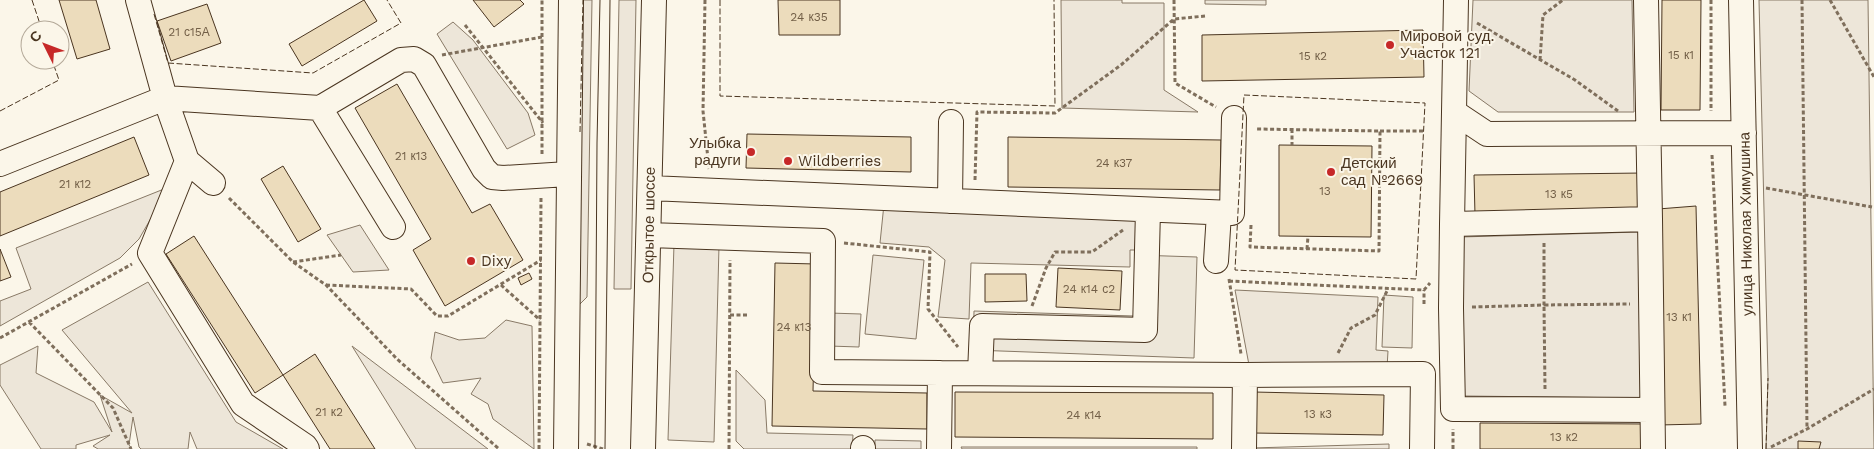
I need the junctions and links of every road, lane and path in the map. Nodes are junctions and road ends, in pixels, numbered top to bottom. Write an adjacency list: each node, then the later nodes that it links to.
1 (138, 0): 21 (street)
2 (542, 0): 16 (path)
3 (571, 0): 38 (street)
4 (654, 0): 41 (street, Открытое шоссе)
5 (1174, 0): 14 (path)
6 (1563, 0): 19 (path)
7 (1646, 0): 33 (street)
8 (1711, 0): 31 (path)
9 (1741, 0): 32 (street, улица Николая Химушина)
10 (1802, 0): 42 (path)
11 (1830, 0): 20 (path)
12 (1456, 6): 19 (path); 23 (street)
13 (1205, 16): 14 (path)
14 (1174, 19): 27 (path); 44 (path)
15 (465, 25): 17 (path)
16 (542, 37): 17 (path); 26 (path)
17 (483, 48): 18 (path); 26 (path)
18 (414, 59): 22 (street); 37 (street)
19 (1540, 60): 24 (path)
20 (1874, 77)
21 (165, 98): 22 (street); 35 (street); 36 (street)
22 (320, 108): 51 (street)
23 (1454, 112): 33 (street); 50 (street)
24 (1619, 112)
25 (951, 122): 43 (street)
26 (543, 123): 37 (path)
27 (1244, 123): 28 (path); 47 (street)
28 (1292, 129): 29 (path); 34 (path)
29 (1380, 131): 30 (path); 55 (path)
30 (1423, 131)
31 (1711, 133): 32 (street); 33 (street); 84 (path)
32 (1744, 133): 96 (street, улица Николая Химушина)
33 (1648, 134): 48 (street)
34 (1292, 145)
35 (187, 161): 39 (street); 56 (street)
36 (0, 164)
37 (542, 174): 38 (street); 59 (path)
38 (568, 174): 90 (street)
39 (213, 183): 60 (path)
40 (1763, 187): 42 (path)
41 (650, 188): 43 (street); 52 (street, Открытое шоссе)
42 (1804, 194): 45 (path); 85 (path)
43 (950, 201): 44 (street)
44 (974, 202): 46 (street)
45 (1872, 207)
46 (1148, 211): 47 (street); 75 (path); 75 (street)
47 (1226, 213): 55 (path); 61 (street)
48 (1650, 219): 49 (street); 83 (street)
49 (1544, 222): 50 (street); 69 (path)
50 (1452, 224): 58 (street)
51 (393, 227)
52 (649, 235): 54 (street); 91 (street, Открытое шоссе)
53 (1308, 236): 55 (path)
54 (823, 241): 77 (street); 78 (path)
55 (1307, 249)
56 (150, 253): 74 (path); 87 (street)
57 (342, 255): 60 (path)
58 (1452, 255): 66 (path); 70 (street)
59 (541, 260): 64 (path); 73 (path)
60 (293, 262): 63 (path)
61 (1222, 266): 62 (path)
62 (1229, 281): 65 (path); 80 (path)
63 (326, 285): 64 (path); 88 (path)
64 (501, 285): 73 (path)
65 (1388, 289): 66 (path); 79 (path)
66 (1424, 290): 67 (path)
67 (1424, 304)
68 (1638, 304): 69 (path)
69 (1544, 305): 70 (path); 82 (path)
70 (1451, 308): 82 (street)
71 (747, 314): 72 (path)
72 (730, 315)
73 (540, 321): 89 (path)
74 (29, 322): 76 (path); 86 (path)
75 (1024, 327): 78 (street)
76 (0, 338)
77 (940, 373): 78 (street); 92 (street)
78 (980, 373): 80 (street)
79 (1327, 374): 80 (street); 94 (street)
80 (1245, 375): 93 (street)
81 (1874, 389): 85 (path)
82 (1545, 409): 83 (street)
83 (1652, 410): 95 (street)
84 (1725, 410)
85 (1807, 429): 97 (path)
86 (131, 449)
87 (307, 449)
88 (499, 449)
89 (539, 449)
90 (566, 449)
91 (643, 449)
92 (939, 449)
93 (1244, 449)
94 (1422, 449)
95 (1653, 449)
96 (1750, 449)
97 (1768, 449)

